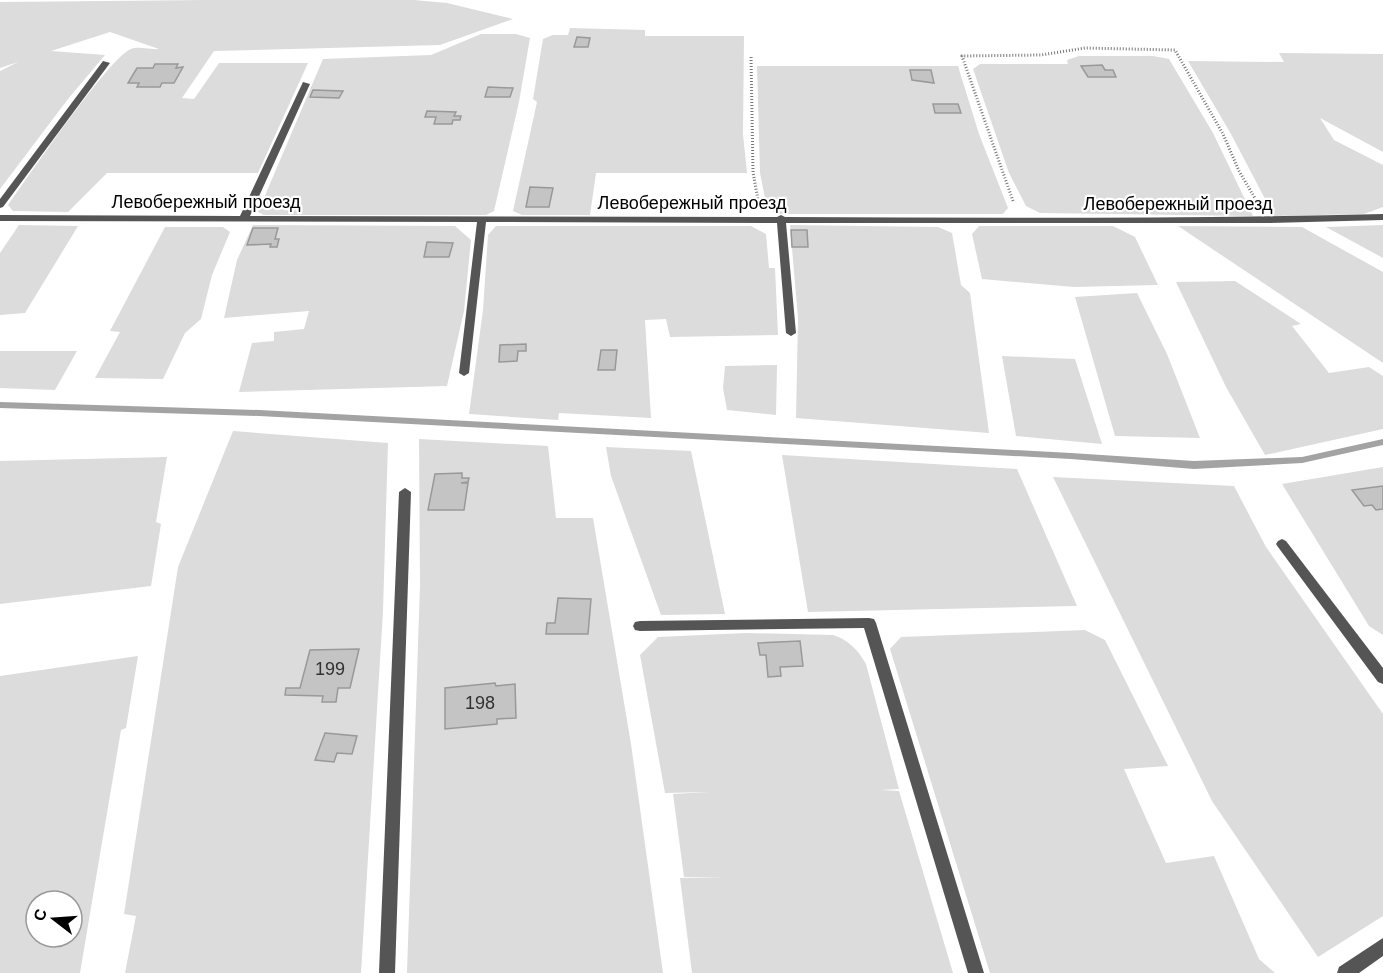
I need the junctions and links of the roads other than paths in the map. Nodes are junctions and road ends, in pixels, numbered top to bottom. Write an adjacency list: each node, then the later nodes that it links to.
1 (106, 63): 3 (street)
2 (306, 84): 6 (street)
3 (0, 205)
4 (1383, 217): 7 (street, Левобережный проезд)
5 (0, 218): 6 (street, Левобережный проезд)
6 (244, 218): 8 (street, Левобережный проезд)
7 (781, 218): 8 (street, Левобережный проезд); 9 (street)
8 (482, 220): 10 (street)
9 (791, 333)
10 (464, 373)
11 (405, 492): 16 (street)
12 (1282, 544): 14 (street)
13 (640, 626): 17 (street)
14 (1383, 678)
15 (1383, 946): 18 (street)
16 (387, 973)
17 (976, 973)
18 (1345, 973)

